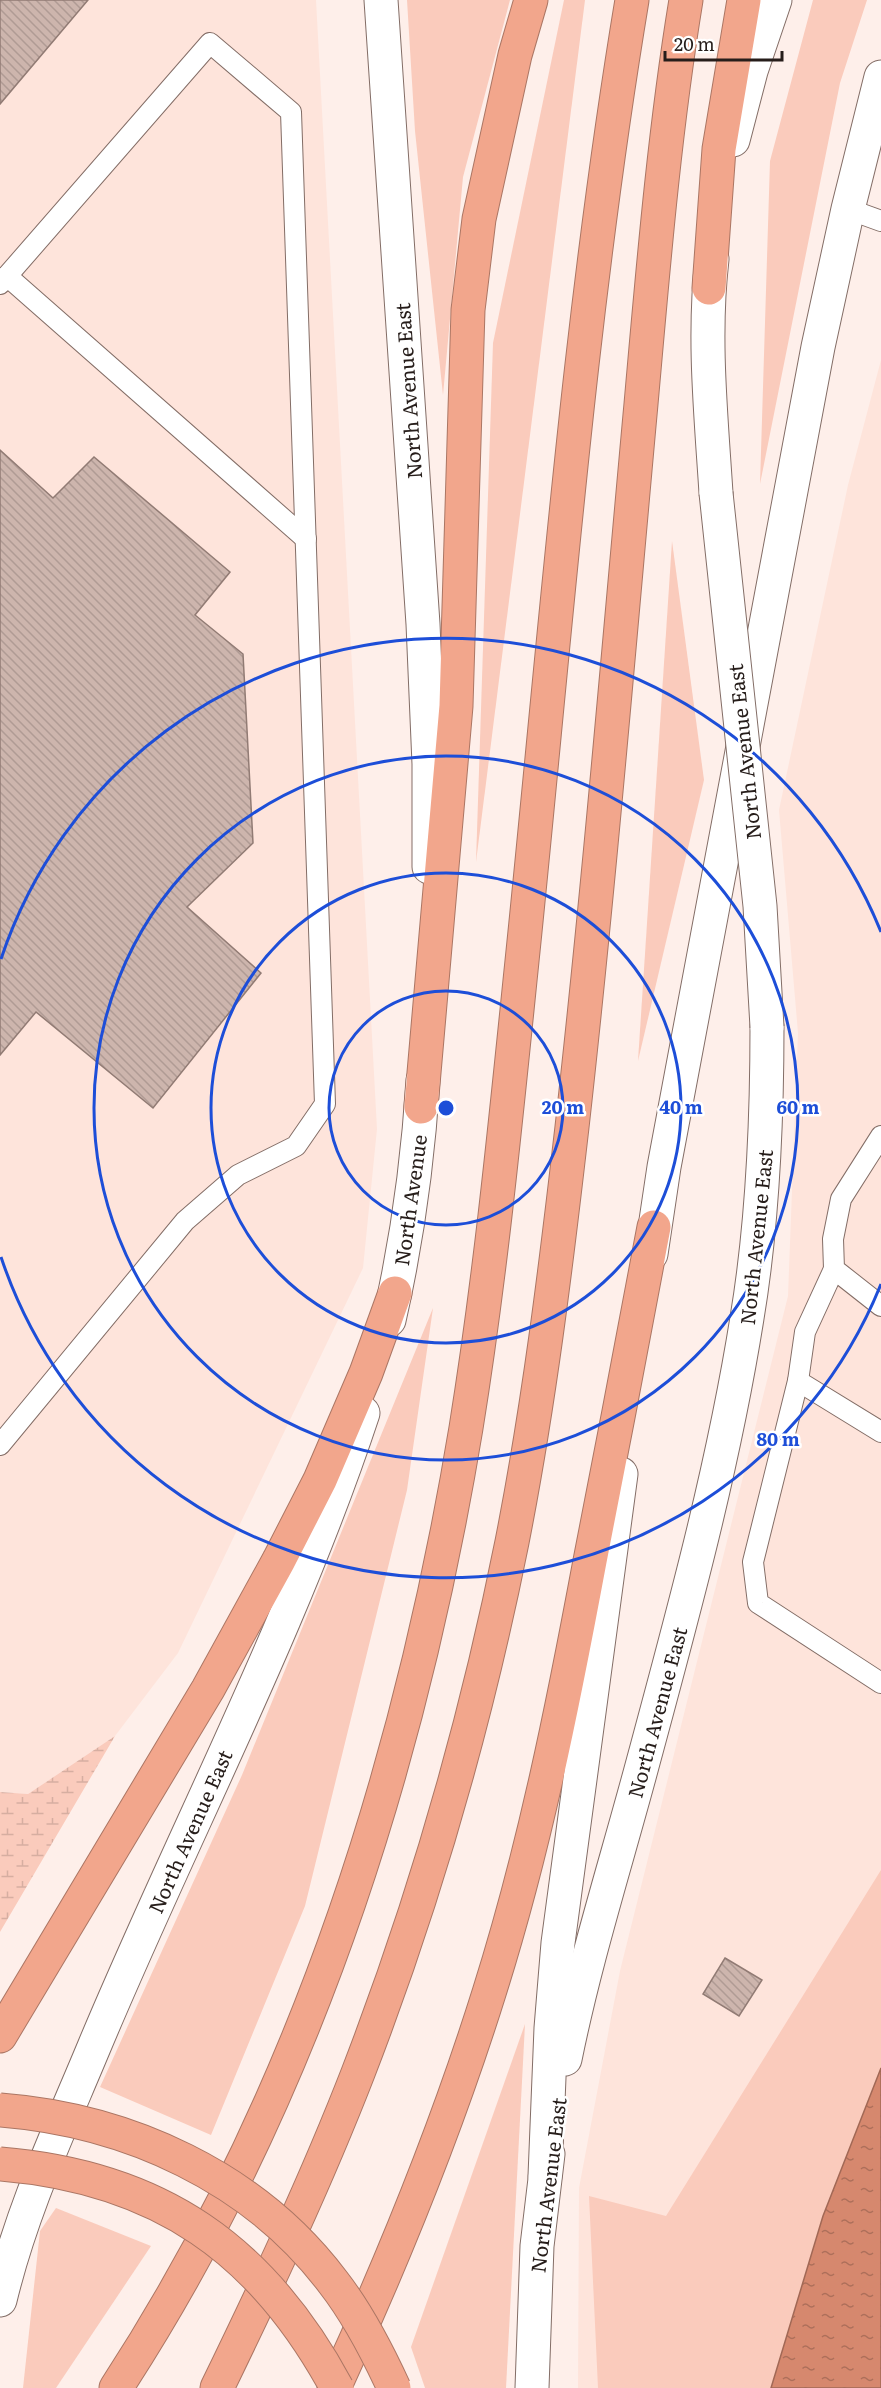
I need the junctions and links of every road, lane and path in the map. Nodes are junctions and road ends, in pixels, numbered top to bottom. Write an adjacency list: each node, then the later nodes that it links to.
1 (381, 0): 13 (street, North Avenue East)
2 (531, 0): 13 (highway)
3 (632, 0): 28 (highway)
4 (686, 0): 29 (highway)
5 (744, 0): 11 (highway)
6 (775, 0): 11 (street, North Avenue East)
7 (881, 77): 8 (street)
8 (848, 209): 9 (lane); 15 (street)
9 (881, 220)
10 (4, 280): 12 (lane); 12 (lane)
11 (709, 288): 26 (street, North Avenue East, bridge)
12 (306, 539): 21 (lane)
13 (421, 1107): 17 (street, North Avenue)
14 (881, 1136): 16 (lane)
15 (654, 1227): 26 (street); 30 (highway)
16 (834, 1269): 18 (lane); 19 (lane)
17 (395, 1293): 23 (highway); 27 (street, North Avenue East)
18 (881, 1306)
19 (798, 1382): 20 (lane); 22 (lane)
20 (881, 1432)
21 (0, 1445)
22 (881, 1683)
23 (0, 2036)
24 (0, 2110): 31 (highway, bridge)
25 (0, 2164): 30 (highway, bridge)
26 (545, 2176): 32 (street, North Avenue East)
27 (0, 2300)
28 (116, 2388)
29 (217, 2388)
30 (335, 2388)
31 (394, 2388)
32 (532, 2388)

